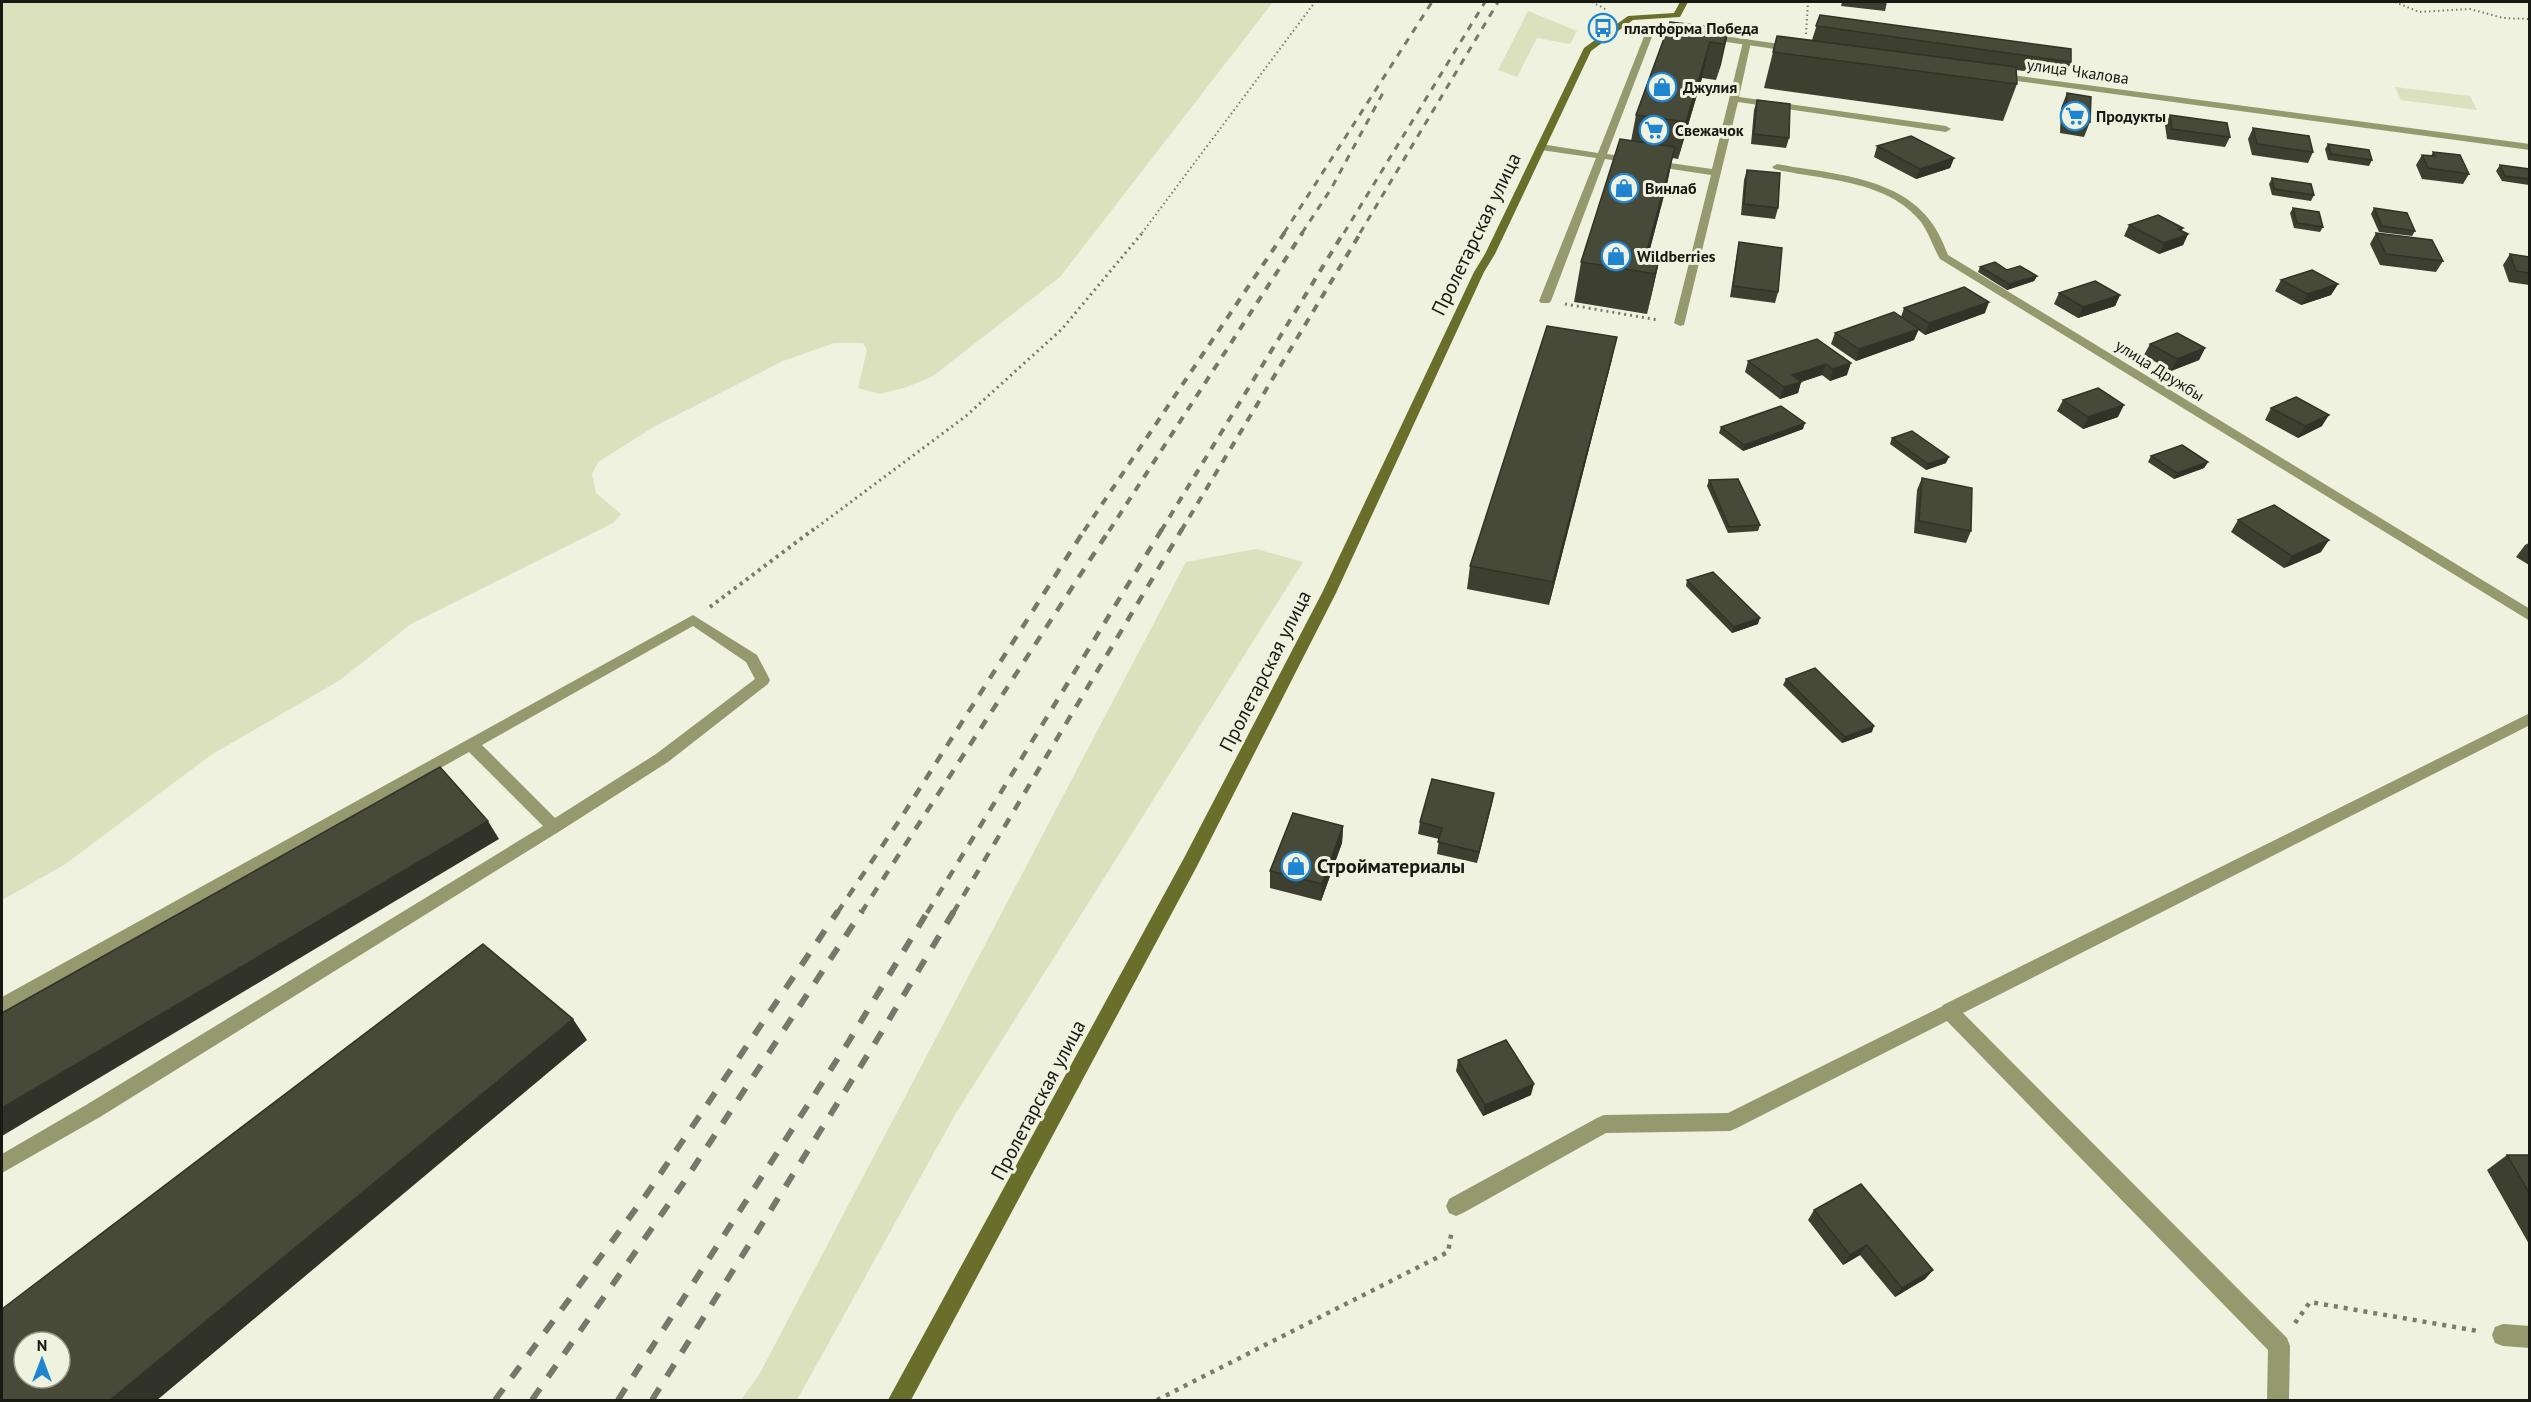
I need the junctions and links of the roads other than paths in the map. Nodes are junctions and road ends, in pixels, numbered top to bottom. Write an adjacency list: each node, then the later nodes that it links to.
1 (1684, 2): 2 (main road, Пролетарская улица)
2 (1622, 26): 3 (street); 9 (main road, Пролетарская улица)
3 (1651, 29): 4 (street); 11 (street)
4 (1747, 42): 5 (street); 7 (street)
5 (1802, 50)
6 (1991, 75): 10 (street, улица Чкалова)
7 (1734, 99): 8 (street); 13 (street)
8 (1946, 129)
9 (1541, 147): 11 (street); 26 (main road, Пролетарская улица)
10 (2529, 147)
11 (1601, 156): 13 (street); 14 (street)
12 (1777, 167): 16 (street, улица Дружбы)
13 (1716, 173): 15 (street)
14 (1545, 301)
15 (1680, 323)
16 (2529, 616)
17 (2529, 718): 21 (street)
18 (471, 744): 19 (street); 19 (street); 20 (street)
19 (554, 827): 22 (street)
20 (2, 1006)
21 (1949, 1011): 23 (street); 27 (street)
22 (2, 1164)
23 (1456, 1206)
24 (2503, 1335): 25 (street)
25 (2529, 1337)
26 (899, 1401)
27 (2278, 1401)

